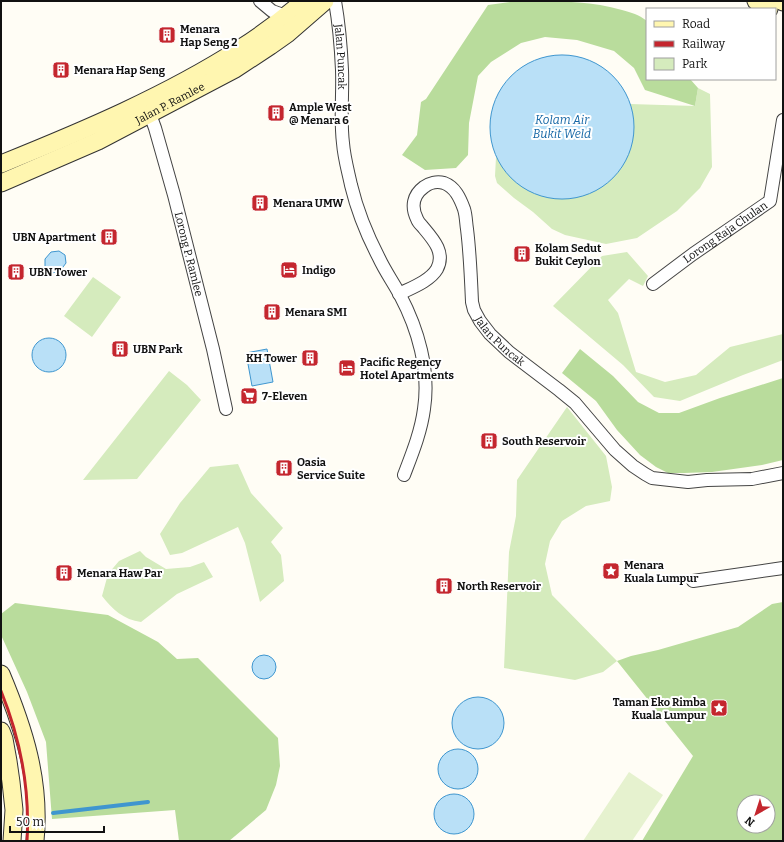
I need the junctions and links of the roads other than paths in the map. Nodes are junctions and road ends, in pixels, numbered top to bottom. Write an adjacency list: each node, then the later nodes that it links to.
1 (260, 1): 7 (street)
2 (304, 1): 7 (street, Jalan P. Ramlee)
3 (325, 1): 8 (street, Jalan P. Ramlee)
4 (336, 1): 14 (street, Jalan Puncak)
5 (756, 1): 6 (street)
6 (768, 8)
7 (286, 16): 8 (street, Jalan P. Ramlee)
8 (147, 107): 10 (street, Jalan P. Ramlee); 15 (street, Lorong P. Ramlee)
9 (783, 120): 13 (street, Lorong Raja Chulan)
10 (94, 134): 11 (street, Jalan P. Ramlee); 12 (street, Jalan P. Ramlee)
11 (1, 164)
12 (1, 183)
13 (653, 284)
14 (399, 294): 16 (street, Jalan Puncak); 17 (street, Jalan Puncak)
15 (226, 408)
16 (783, 473)
17 (404, 475)
18 (783, 568): 19 (street)
19 (693, 581)
20 (1, 674): 23 (street)
21 (1, 731): 22 (street)
22 (12, 841)
23 (35, 841)

